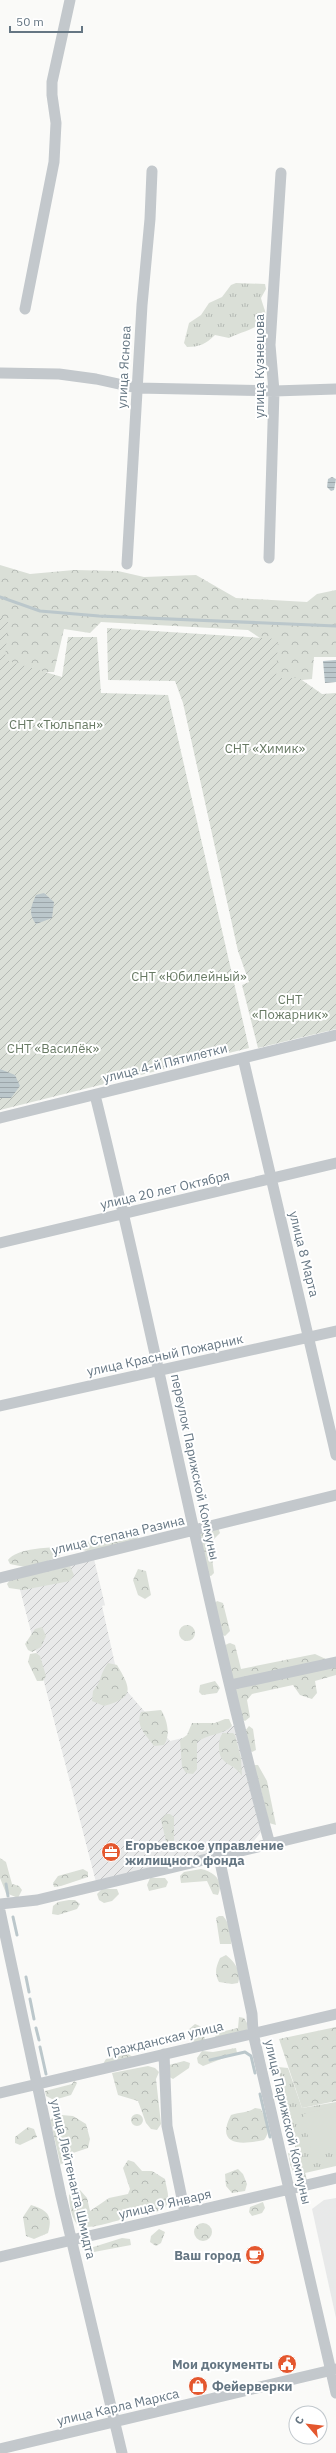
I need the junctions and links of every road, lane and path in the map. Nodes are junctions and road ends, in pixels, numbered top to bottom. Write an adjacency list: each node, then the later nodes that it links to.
1 (70, 0): 4 (street)
2 (152, 171): 6 (street, улица Яснова)
3 (281, 173): 8 (street, улица Кузнецова)
4 (25, 308)
5 (0, 372): 6 (street)
6 (137, 388): 8 (street); 10 (street, улица Яснова)
7 (336, 389): 8 (street)
8 (274, 391): 9 (street, улица Кузнецова)
9 (268, 558)
10 (127, 564)
11 (336, 1035): 12 (street, улица 4-й Пятилетки)
12 (242, 1058): 13 (street, улица 4-й Пятилетки); 16 (street, улица 8 Марта)
13 (95, 1095): 14 (street, улица 4-й Пятилетки); 17 (street, переулок Парижской Коммуны)
14 (0, 1118)
15 (336, 1163): 16 (street, улица 20 лет Октября)
16 (271, 1179): 17 (street, улица 20 лет Октября); 20 (street, улица 8 Марта)
17 (124, 1214): 18 (street, улица 20 лет Октября); 21 (street, переулок Парижской Коммуны)
18 (0, 1243)
19 (336, 1331): 20 (street, улица Красный Пожарник)
20 (309, 1337): 21 (street, улица Красный Пожарник); 23 (street, улица 8 Марта)
21 (159, 1370): 22 (street, улица Красный Пожарник); 25 (street, переулок Парижской Коммуны)
22 (0, 1406)
23 (336, 1455)
24 (336, 1495): 25 (street, улица Степана Разина)
25 (195, 1531): 26 (street, улица Степана Разина); 28 (street, переулок Парижской Коммуны)
26 (0, 1578)
27 (336, 1662): 28 (street)
28 (230, 1685): 30 (street, переулок Парижской Коммуны)
29 (336, 1828): 30 (street)
30 (270, 1845): 31 (street)
31 (219, 1857): 32 (street); 35 (street, улица Парижской Коммуны)
32 (0, 1904)
33 (0, 1911): 37 (street, улица Лейтенанта Шмидта)
34 (336, 2014): 35 (street, Гражданская улица)
35 (253, 2033): 36 (street, Гражданская улица); 40 (street, улица Парижской Коммуны)
36 (164, 2054): 37 (street, Гражданская улица); 41 (street)
37 (37, 2084): 38 (street, Гражданская улица); 42 (street, улица Лейтенанта Шмидта)
38 (0, 2093)
39 (336, 2178): 40 (street, улица 9 Января)
40 (289, 2189): 41 (street, улица 9 Января); 44 (street, улица Парижской Коммуны)
41 (185, 2213): 42 (street, улица 9 Января)
42 (72, 2240): 43 (street, улица 9 Января); 46 (street, улица Лейтенанта Шмидта)
43 (0, 2257)
44 (333, 2369): 45 (street, улица Парижской Коммуны); 46 (street, улица Карла Маркса)
45 (336, 2393)
46 (115, 2423): 47 (street, улица Карла Маркса); 48 (street, улица Лейтенанта Шмидта)
47 (0, 2449)
48 (122, 2453)

